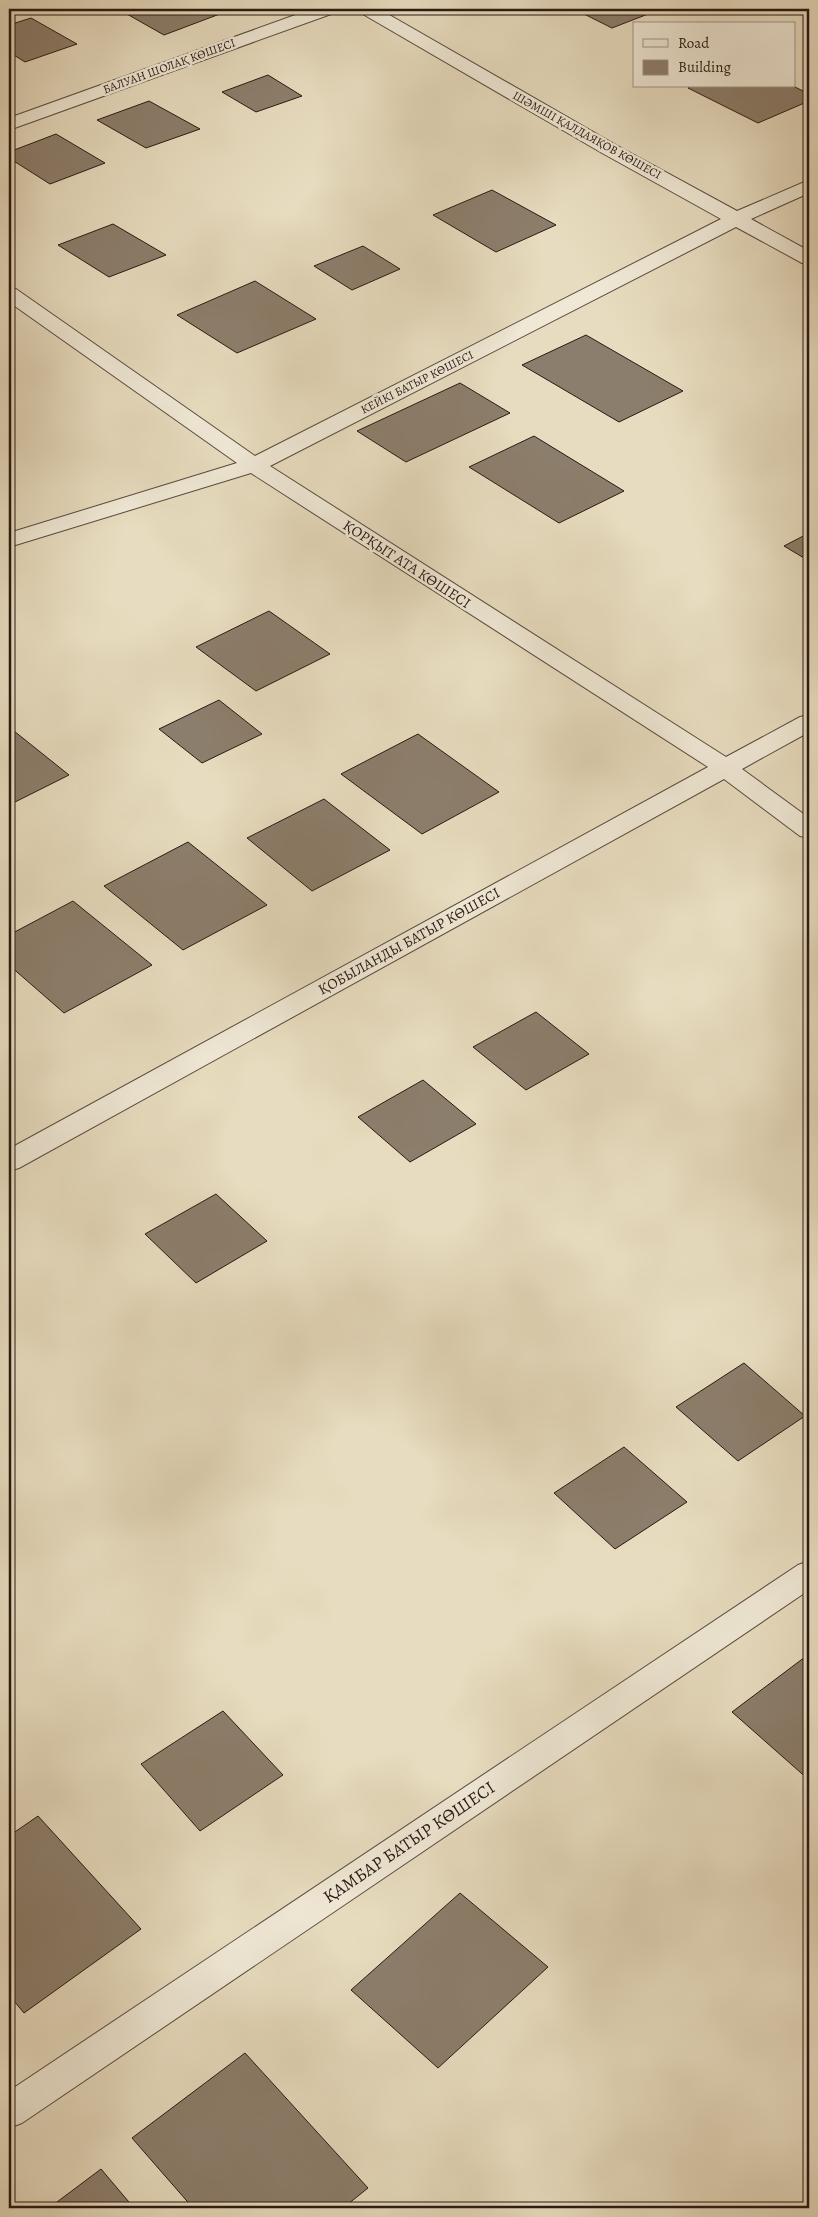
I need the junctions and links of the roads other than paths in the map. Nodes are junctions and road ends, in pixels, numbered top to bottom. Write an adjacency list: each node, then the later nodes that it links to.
1 (328, 9): 3 (street, БАЛУАН ШОЛАҚ КӨШЕСІ)
2 (367, 9): 5 (street, ШӘМШІ ҚАЛДАЯҚОВ КӨШЕСІ)
3 (9, 124)
4 (809, 186): 5 (street, КЕЙКІ БАТЫР КӨШЕСІ)
5 (738, 218): 6 (street, ШӘМШІ ҚАЛДАЯҚОВ КӨШЕСІ); 8 (street, КЕЙКІ БАТЫР КӨШЕСІ)
6 (809, 259)
7 (9, 293): 8 (street, ҚОРҚЫТ АТА КӨШЕСІ)
8 (254, 465): 9 (street, КЕЙКІ БАТЫР КӨШЕСІ); 11 (street, ҚОРҚЫТ АТА КӨШЕСІ)
9 (9, 540)
10 (809, 722): 11 (street, ҚОБЫЛАНДЫ БАТЫР КӨШЕСІ)
11 (724, 768): 12 (street, ҚОРҚЫТ АТА КӨШЕСІ); 13 (street, ҚОБЫЛАНДЫ БАТЫР КӨШЕСІ)
12 (809, 830)
13 (9, 1161)
14 (809, 1574): 15 (street, ҚАМБАР БАТЫР КӨШЕСІ)
15 (9, 2111)

